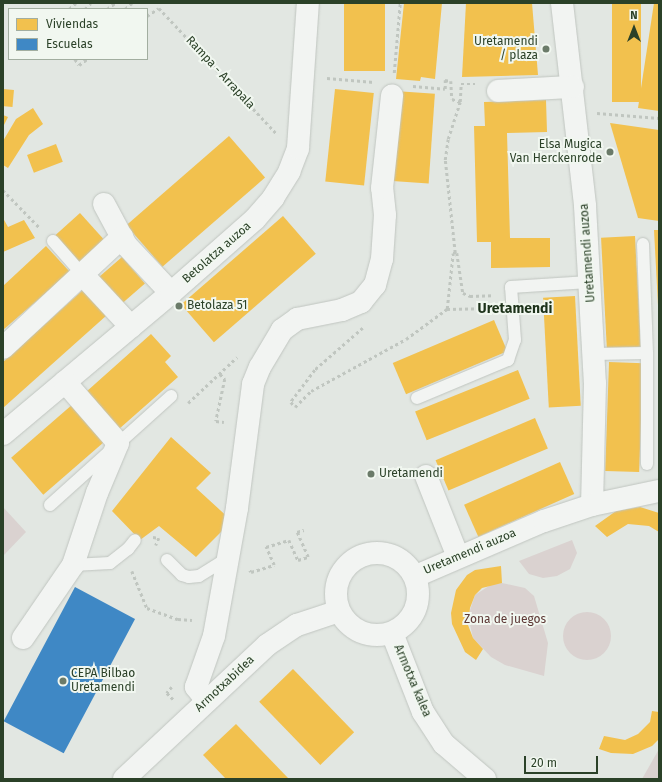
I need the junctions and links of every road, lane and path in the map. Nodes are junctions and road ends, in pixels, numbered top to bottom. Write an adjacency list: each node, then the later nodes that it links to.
1 (308, 3): 22 (street, Betolatza auzoa)
2 (400, 3): 9 (path)
3 (562, 3): 8 (street, Uretamendi auzoa)
4 (148, 15): 13 (path, Rampa - Arrapala)
5 (76, 60): 6 (path)
6 (86, 60)
7 (325, 84): 9 (path)
8 (573, 87): 10 (street); 11 (street, Uretamendi auzoa)
9 (392, 90): 19 (path); 44 (street)
10 (498, 91)
11 (575, 111): 12 (path); 21 (street, Uretamendi auzoa)
12 (659, 118)
13 (274, 141)
14 (3, 190): 17 (path)
15 (104, 204): 16 (street)
16 (122, 237): 20 (street); 22 (street)
17 (53, 241): 20 (lane)
18 (643, 244): 29 (lane)
19 (455, 253): 23 (path); 25 (path)
20 (82, 274): 27 (street); 28 (street)
21 (589, 282): 23 (lane); 30 (street, Uretamendi auzoa)
22 (172, 293): 27 (street, Betolatza auzoa)
23 (511, 294): 33 (lane)
24 (496, 308): 25 (path)
25 (447, 309): 26 (path)
26 (367, 325)
27 (131, 327): 31 (street, Betolatza auzoa)
28 (3, 348)
29 (647, 353): 30 (lane); 36 (lane)
30 (594, 354): 40 (street, Uretamendi auzoa)
31 (65, 382): 34 (street, Betolatza auzoa); 35 (street)
32 (171, 396): 35 (lane)
33 (417, 398)
34 (3, 434)
35 (118, 443): 39 (lane); 46 (street)
36 (647, 464)
37 (426, 476): 43 (street)
38 (659, 491): 40 (street, Uretamendi auzoa)
39 (50, 505)
40 (592, 505): 43 (street, Uretamendi auzoa)
41 (304, 530): 47 (path)
42 (135, 540): 46 (lane)
43 (458, 557): 49 (street, Uretamendi auzoa)
44 (226, 559): 45 (lane); 55 (street)
45 (167, 560)
46 (73, 565): 53 (street)
47 (249, 565)
48 (132, 571): 51 (path)
49 (416, 576): 50 (street); 52 (street)
50 (339, 611): 52 (street); 55 (street, Armotxabidea)
51 (197, 624)
52 (392, 633): 58 (street, Armotxa kalea)
53 (23, 638)
54 (176, 683): 56 (path)
55 (207, 701): 56 (street, Armotxabidea)
56 (189, 718): 57 (street, Armotxabidea)
57 (124, 779)
58 (485, 779)

